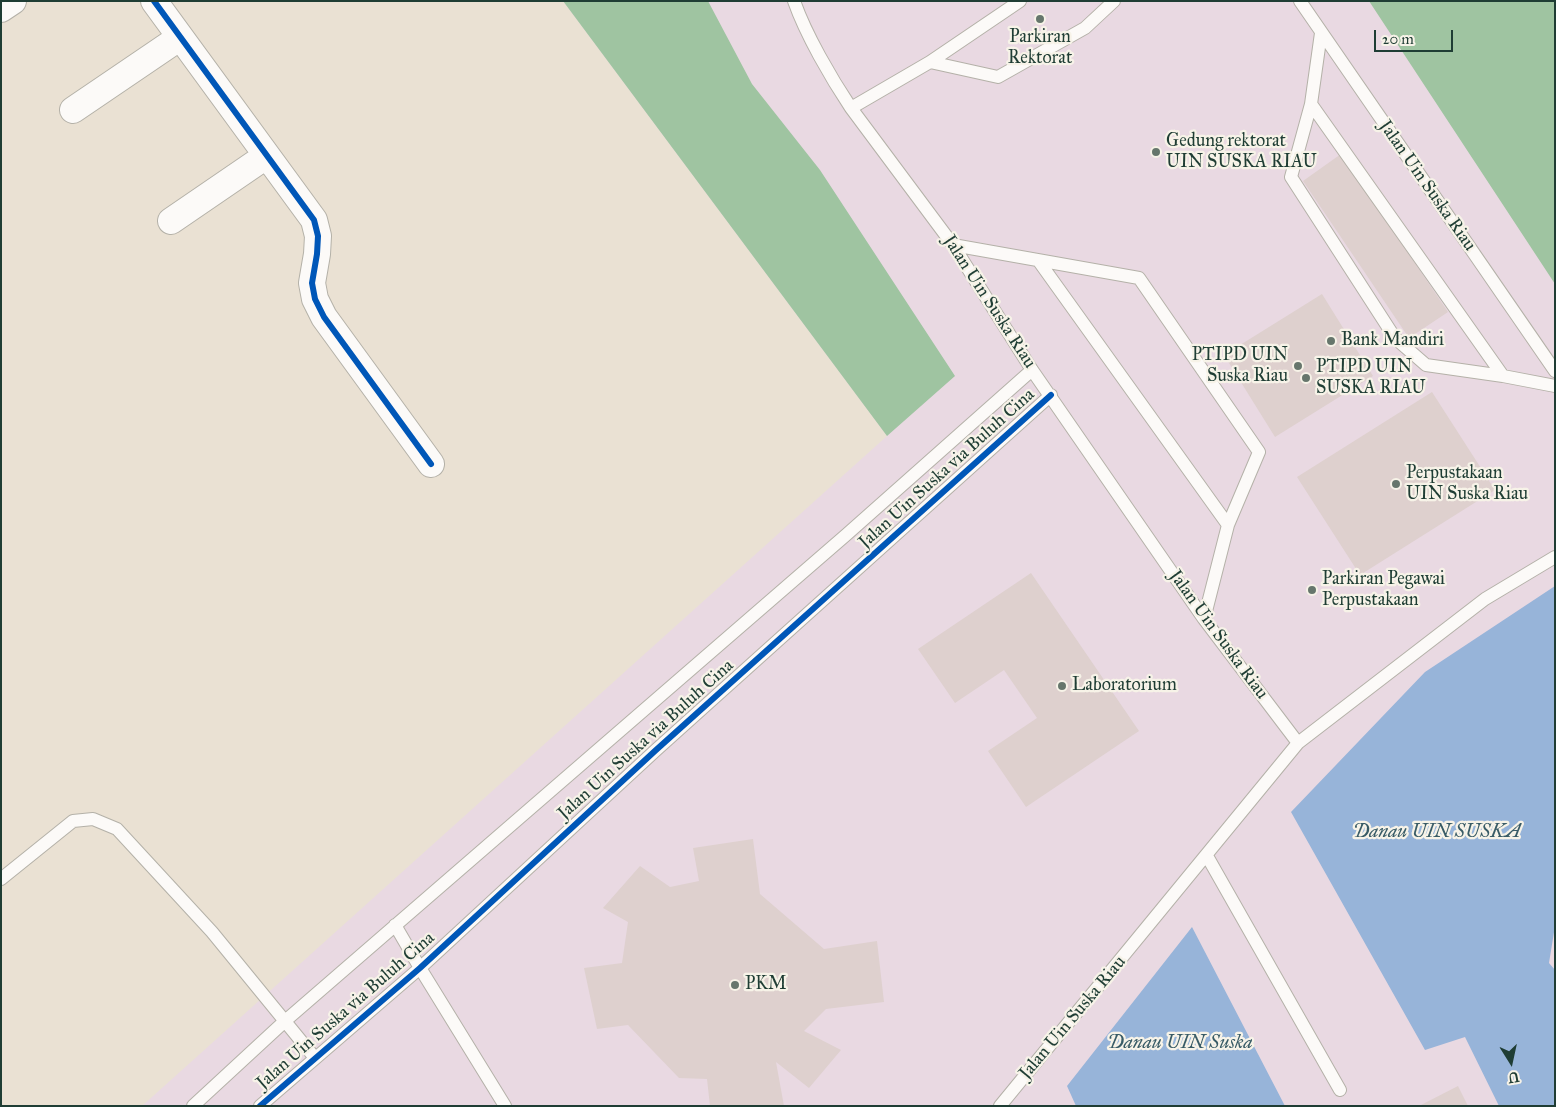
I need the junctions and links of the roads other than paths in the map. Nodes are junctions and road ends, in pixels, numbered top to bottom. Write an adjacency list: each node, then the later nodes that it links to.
1 (13, 1): 7 (street)
2 (154, 1): 9 (street)
3 (794, 1): 12 (lane, Jalan Uin Suska Riau)
4 (1020, 1): 10 (lane)
5 (1114, 1): 10 (lane)
6 (1300, 1): 8 (lane, Jalan Uin Suska Riau)
7 (1, 9)
8 (1321, 33): 11 (lane); 19 (lane, Jalan Uin Suska Riau)
9 (179, 38): 13 (street); 14 (street)
10 (930, 62): 12 (lane)
11 (1311, 104): 20 (lane); 20 (lane)
12 (851, 108): 16 (lane, Jalan Uin Suska Riau)
13 (73, 110)
14 (266, 156): 15 (street); 23 (street)
15 (170, 221)
16 (954, 245): 17 (lane); 18 (lane, Jalan Uin Suska Riau)
17 (1038, 260): 24 (lane); 24 (lane)
18 (1032, 370): 22 (lane, Jalan Uin Suska Riau); 30 (lane, Jalan Uin Suska via Buluh Cina)
19 (1555, 371)
20 (1503, 376): 21 (lane)
21 (1555, 386)
22 (1051, 395): 26 (lane, Jalan Uin Suska Riau); 31 (lane, Jalan Uin Suska via Buluh Cina)
23 (432, 464)
24 (1228, 525): 26 (lane)
25 (1555, 557): 27 (lane, Jalan Uin Suska Riau)
26 (1204, 619): 27 (lane, Jalan Uin Suska Riau)
27 (1298, 743): 28 (lane, Jalan Uin Suska Riau)
28 (1207, 856): 34 (lane); 35 (lane, Jalan Uin Suska Riau)
29 (1, 879): 32 (lane)
30 (395, 925): 31 (lane); 32 (lane, Jalan Uin Suska via Buluh Cina)
31 (420, 968): 33 (lane, Jalan Uin Suska via Buluh Cina); 38 (lane)
32 (285, 1021): 33 (lane); 36 (lane, Jalan Uin Suska via Buluh Cina)
33 (314, 1058): 37 (lane, Jalan Uin Suska via Buluh Cina)
34 (1340, 1090)
35 (1003, 1105)
36 (193, 1106)
37 (260, 1106)
38 (505, 1106)

